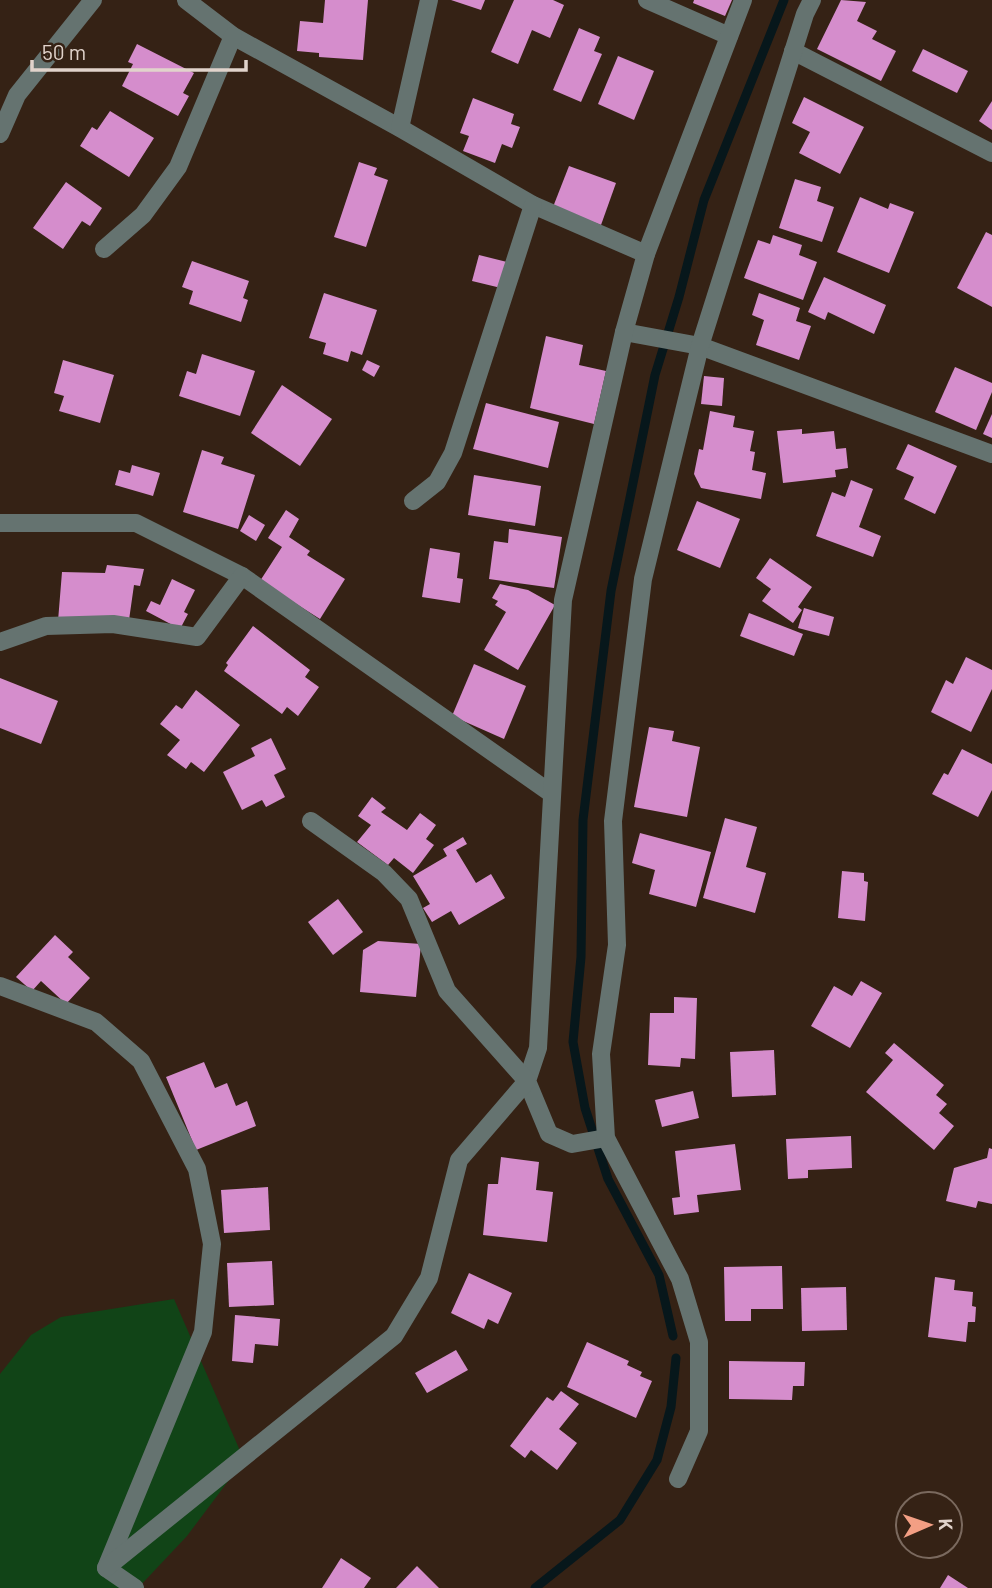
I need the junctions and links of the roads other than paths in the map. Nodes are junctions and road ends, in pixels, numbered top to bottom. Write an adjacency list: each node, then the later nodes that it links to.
1 (93, 0): 11 (street)
2 (186, 0): 7 (street)
3 (429, 0): 10 (street)
4 (647, 0): 8 (street)
5 (743, 0): 8 (street)
6 (812, 0): 9 (street)
7 (233, 36): 10 (street); 14 (street)
8 (729, 36): 15 (street)
9 (793, 51): 12 (street); 17 (street)
10 (400, 128): 13 (street)
11 (0, 134)
12 (992, 153)
13 (533, 205): 15 (street); 19 (street)
14 (104, 249)
15 (646, 254): 16 (street)
16 (624, 332): 17 (street); 23 (street)
17 (700, 346): 18 (street); 27 (street)
18 (992, 453)
19 (413, 501)
20 (0, 523): 21 (street)
21 (242, 576): 22 (street); 23 (street)
22 (0, 642)
23 (552, 794): 26 (street)
24 (311, 821): 26 (street)
25 (0, 986): 29 (street)
26 (527, 1081): 27 (street); 29 (street)
27 (604, 1139): 28 (street)
28 (678, 1479)
29 (106, 1568): 30 (street)
30 (135, 1588)

